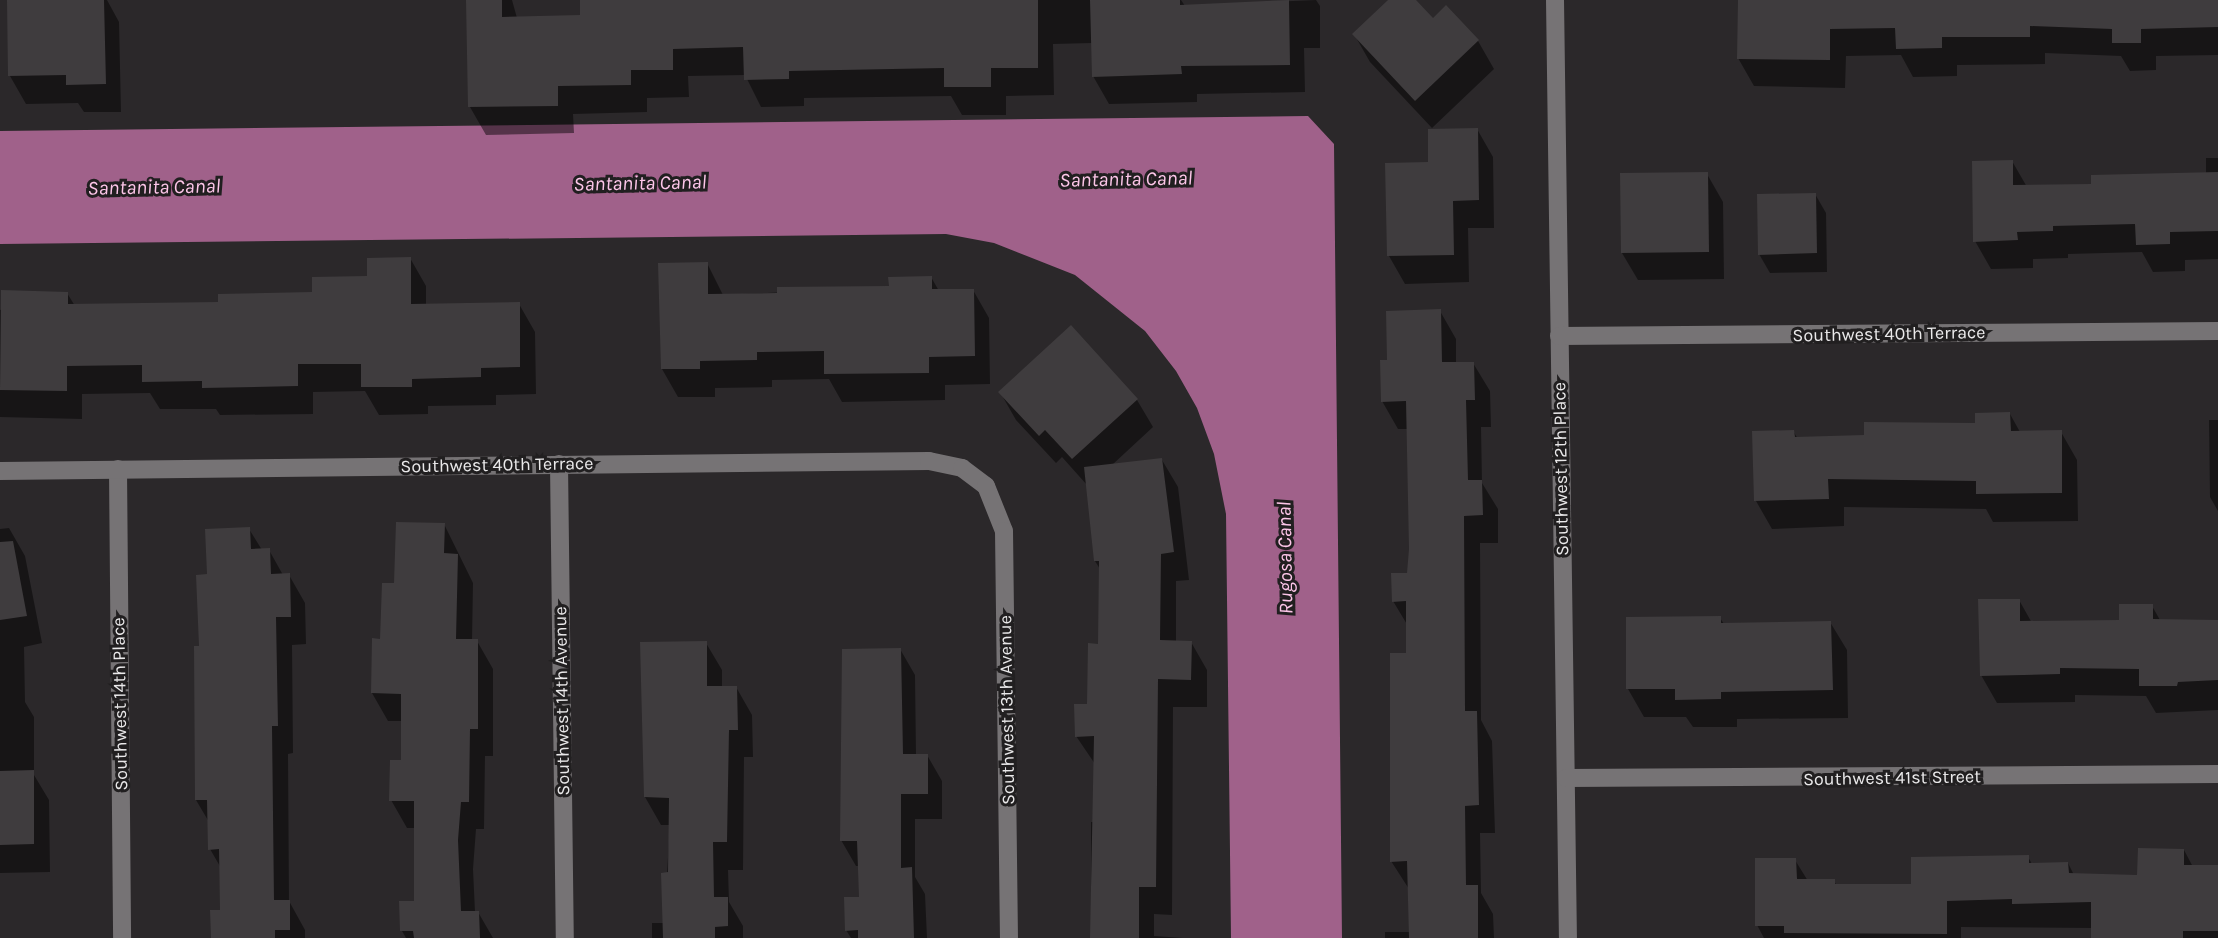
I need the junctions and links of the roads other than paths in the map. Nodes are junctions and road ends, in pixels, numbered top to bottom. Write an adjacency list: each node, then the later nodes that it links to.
1 (1556, 0): 3 (street, Southwest 12th Place)
2 (2218, 331): 3 (street, Southwest 40th Terrace)
3 (1560, 336): 9 (street, Southwest 12th Place)
4 (559, 464): 5 (street, Southwest 40th Terrace); 7 (street, Southwest 40th Terrace); 11 (street, Southwest 14th Avenue)
5 (118, 469): 6 (street, Southwest 40th Terrace); 10 (street, Southwest 14th Place)
6 (0, 471)
7 (986, 486): 12 (street, Southwest 13th Avenue)
8 (2218, 774): 9 (street, Southwest 41st Street)
9 (1566, 778): 13 (street, Southwest 12th Place)
10 (122, 938)
11 (566, 938)
12 (1010, 938)
13 (1568, 938)

